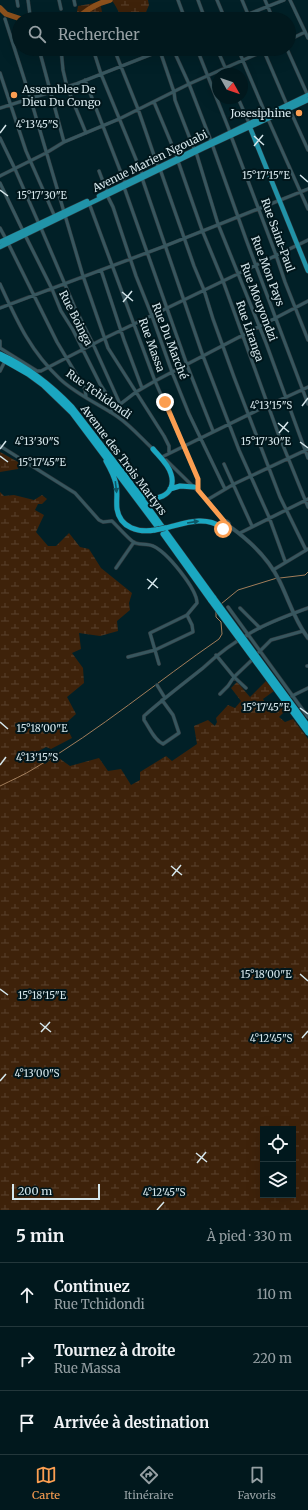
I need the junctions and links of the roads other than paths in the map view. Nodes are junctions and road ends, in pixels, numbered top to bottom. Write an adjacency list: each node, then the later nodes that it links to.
1 (17, 0): 13 (street)
2 (28, 0): 16 (street)
3 (59, 0): 15 (street)
4 (74, 0): 12 (street)
5 (178, 0): 17 (street)
6 (198, 0): 18 (street)
7 (217, 0): 19 (street)
8 (242, 0): 20 (street)
9 (264, 0): 14 (street)
10 (284, 0): 14 (street)
11 (290, 0): 23 (street)
12 (75, 5)
13 (18, 6)
14 (267, 6): 21 (street); 22 (street)
15 (61, 9)
16 (30, 12)
17 (183, 12)
18 (203, 12)
19 (223, 12)
20 (247, 12)
21 (253, 12)
22 (270, 12)
23 (296, 12)
24 (296, 13): 26 (street)
25 (5, 19): 29 (street)
26 (305, 32): 27 (street); 28 (street)
27 (296, 36)
28 (308, 38)
29 (12, 41)
30 (17, 56): 57 (street)
31 (41, 56): 54 (street)
32 (62, 56): 53 (street)
33 (95, 56): 49 (street)
34 (117, 56): 45 (street)
35 (148, 56): 45 (street)
36 (162, 56): 55 (street, Rue Mouyondzi)
37 (176, 56): 52 (street, Rue Mon Pays)
38 (200, 56): 50 (street, Rue Saint-Paul)
39 (220, 56): 46 (street)
40 (241, 56): 44 (street)
41 (250, 56): 44 (street)
42 (266, 56): 62 (street)
43 (290, 56): 56 (street)
44 (242, 60): 46 (street); 65 (street)
45 (121, 67): 49 (street); 64 (street)
46 (225, 68)
47 (0, 73): 60 (street)
48 (212, 73): 50 (street)
49 (101, 74): 51 (street); 66 (street)
50 (207, 75): 52 (street); 70 (street, Rue Saint-Paul)
51 (85, 80): 53 (street); 68 (street)
52 (190, 84): 55 (street); 73 (street, Rue Mon Pays)
53 (67, 87): 54 (street); 69 (street)
54 (50, 92): 57 (street); 72 (street)
55 (174, 92): 59 (street); 74 (street, Rue Mouyondzi)
56 (308, 95): 62 (main road, Avenue Marien Ngouabi)
57 (30, 97): 60 (street); 76 (street)
58 (308, 100): 62 (main road)
59 (154, 102): 64 (street); 77 (street, Rue Liranga)
60 (11, 104): 63 (street); 78 (street)
61 (240, 104): 67 (street)
62 (288, 107): 65 (main road, Avenue Marien Ngouabi); 75 (street)
63 (0, 108)
64 (138, 109): 66 (street); 79 (street)
65 (267, 117): 67 (main road, Avenue Marien Ngouabi); 87 (street)
66 (119, 119): 68 (street); 83 (street)
67 (249, 125): 70 (main road, Avenue Marien Ngouabi); 89 (main road)
68 (102, 126): 69 (street); 85 (street)
69 (86, 133): 72 (street)
70 (230, 134): 73 (main road, Avenue Marien Ngouabi); 91 (street, Rue Saint-Paul)
71 (0, 138): 80 (street)
72 (64, 142): 76 (street)
73 (212, 143): 74 (main road, Avenue Marien Ngouabi); 94 (street, Rue Mon Pays)
74 (195, 150): 77 (main road, Avenue Marien Ngouabi); 96 (street, Rue Mouyondzi)
75 (308, 150)
76 (46, 153): 78 (street); 93 (street)
77 (177, 159): 79 (main road, Avenue Marien Ngouabi); 99 (street, Rue Liranga)
78 (31, 160): 80 (street); 95 (street)
79 (159, 168): 83 (main road, Avenue Marien Ngouabi); 101 (street)
80 (15, 169): 82 (street); 97 (street)
81 (99, 172): 88 (street, Rue Du Marché)
82 (0, 176)
83 (142, 176): 85 (main road, Avenue Marien Ngouabi); 106 (street)
84 (0, 183): 100 (street, Rue Boinga)
85 (124, 185): 88 (main road, Avenue Marien Ngouabi); 108 (street)
86 (308, 189): 87 (street)
87 (300, 192): 89 (street); 92 (street)
88 (107, 193): 90 (main road); 93 (main road, Avenue Marien Ngouabi); 110 (street, Rue Du Marché)
89 (280, 201): 91 (street); 105 (main road)
90 (89, 203): 93 (main road); 112 (street, Rue Massa)
91 (259, 209): 94 (street); 109 (street, Rue Saint-Paul)
92 (308, 209)
93 (64, 214): 95 (main road, Avenue Marien Ngouabi); 97 (main road); 116 (street)
94 (238, 216): 96 (street); 111 (street, Rue Mon Pays)
95 (55, 217): 97 (main road, Avenue Marien Ngouabi)
96 (218, 224): 99 (street); 115 (street, Rue Mouyondzi)
97 (40, 226): 100 (main road, Avenue Marien Ngouabi); 119 (street)
98 (0, 228): 103 (street)
99 (202, 230): 101 (street); 117 (street, Rue Liranga)
100 (24, 233): 103 (main road, Avenue Marien Ngouabi); 120 (street, Rue Boinga)
101 (184, 237): 106 (street); 121 (street)
102 (308, 240): 105 (street)
103 (7, 241): 104 (main road, Avenue Marien Ngouabi); 107 (main road); 122 (street)
104 (0, 242)
105 (298, 245): 109 (street); 114 (main road)
106 (165, 246): 108 (street); 123 (street)
107 (0, 247)
108 (148, 252): 110 (street); 127 (street)
109 (276, 255): 111 (street); 128 (street, Rue Saint-Paul)
110 (130, 258): 112 (street); 129 (street, Rue Du Marché)
111 (256, 264): 115 (street); 130 (street, Rue Mon Pays)
112 (112, 266): 113 (street); 131 (street, Rue Massa)
113 (101, 270): 116 (street); 133 (street)
114 (308, 271)
115 (239, 273): 117 (street); 132 (street, Rue Mouyondzi)
116 (83, 276): 119 (street); 135 (street)
117 (223, 281): 121 (street); 134 (street, Rue Liranga)
118 (0, 284): 125 (street, Rue Tchidondi)
119 (64, 284): 120 (street); 138 (street)
120 (52, 289): 122 (street); 141 (street, Rue Boinga)
121 (204, 290): 123 (street); 139 (street)
122 (34, 295): 125 (street); 144 (street)
123 (184, 299): 127 (street); 143 (street)
124 (308, 301): 128 (street)
125 (9, 304): 126 (street); 147 (street, Rue Tchidondi)
126 (0, 308)
127 (168, 308): 129 (street); 146 (street)
128 (295, 308): 130 (street); 136 (street, Rue Saint-Paul)
129 (152, 316): 131 (street); 149 (street, Rue Du Marché)
130 (276, 318): 132 (street); 153 (street, Rue Mon Pays)
131 (135, 324): 133 (street); 150 (street, Rue Massa)
132 (259, 326): 134 (street); 156 (street, Rue Mouyondzi)
133 (122, 330): 135 (street); 152 (street)
134 (243, 335): 139 (street); 159 (street, Rue Liranga)
135 (105, 338): 138 (street); 154 (street)
136 (308, 340)
137 (0, 341): 140 (street)
138 (93, 344): 141 (street); 157 (street)
139 (222, 346): 143 (street); 162 (street)
140 (0, 348): 147 (street)
141 (82, 350): 144 (street); 160 (street, Rue Boinga)
142 (0, 354): 178 (highway, Avenue des Trois Martyrs)
143 (203, 356): 146 (street); 163 (street)
144 (66, 358): 147 (street); 155 (street)
145 (2, 360): 148 (street); 166 (highway, Avenue des Trois Martyrs)
146 (187, 365): 149 (street); 164 (street)
147 (48, 367): 155 (street, Rue Tchidondi)
148 (0, 371)
149 (172, 372): 150 (street); 165 (street, Rue Du Marché)
150 (155, 381): 152 (street); 167 (street, Rue Massa)
151 (308, 387): 153 (street)
152 (142, 388): 154 (street)
153 (303, 389): 156 (street); 158 (street, Rue Mon Pays)
154 (136, 392): 157 (street); 171 (street)
155 (86, 397): 161 (street, Rue Tchidondi)
156 (285, 398): 159 (street); 170 (street, Rue Mouyondzi)
157 (120, 404): 160 (street)
158 (308, 404)
159 (267, 405): 162 (street); 174 (street, Rue Liranga)
160 (115, 407): 161 (street)
161 (110, 412): 169 (street, Rue Tchidondi)
162 (249, 414): 163 (street); 176 (street)
163 (229, 423): 164 (street); 177 (street)
164 (213, 431): 165 (street)
165 (200, 437): 167 (street); 182 (street, Rue Du Marché)
166 (92, 440): 191 (highway, one-way to 191, bridge); 198 (highway, Avenue des Trois Martyrs)
167 (184, 445): 171 (street); 181 (street, Rue Massa)
168 (0, 446): 193 (street)
169 (153, 449): 172 (street, Rue Tchidondi); 180 (highway)
170 (306, 450): 173 (street, Rue Mouyondzi); 174 (street)
171 (169, 452): 172 (street)
172 (162, 456): 181 (street, Rue Tchidondi)
173 (308, 458)
174 (288, 459): 176 (street); 183 (street, Rue Liranga)
175 (224, 464): 179 (street)
176 (269, 468): 177 (street); 186 (street)
177 (250, 476): 179 (street); 187 (street)
178 (127, 478): 180 (highway); 198 (highway, Avenue des Trois Martyrs)
179 (234, 484): 182 (street); 190 (street)
180 (170, 489): 181 (highway)
181 (196, 489): 184 (street, Rue Tchidondi)
182 (225, 489): 184 (street)
183 (306, 499): 185 (street, Rue Liranga); 186 (street)
184 (207, 500): 188 (street, Rue Tchidondi)
185 (308, 507)
186 (286, 509): 187 (street); 194 (street)
187 (269, 518): 190 (street); 195 (street)
188 (224, 521): 189 (street); 191 (street)
189 (229, 526): 191 (street); 192 (street)
190 (252, 526): 192 (street)
191 (221, 527)
192 (240, 534): 197 (street)
193 (134, 542): 196 (street); 203 (street)
194 (307, 549): 195 (street)
195 (286, 561): 197 (street)
196 (116, 568)
197 (273, 570): 202 (street)
198 (213, 599): 221 (highway, bridge); 222 (highway, bridge)
199 (228, 607): 206 (street)
200 (240, 608): 204 (street)
201 (308, 608): 202 (street)
202 (293, 614): 204 (street); 205 (street)
203 (187, 615): 208 (street); 208 (street)
204 (260, 628): 206 (street)
205 (303, 631): 207 (street); 209 (street)
206 (247, 635): 209 (street); 210 (street)
207 (308, 638)
208 (155, 650): 211 (street); 212 (street)
209 (260, 652): 213 (street); 218 (street)
210 (216, 655): 213 (street); 219 (street)
211 (128, 657)
212 (159, 664)
213 (234, 677): 215 (street); 217 (street)
214 (157, 684): 219 (street)
215 (246, 688)
216 (308, 688): 218 (street)
217 (220, 694)
218 (292, 696): 220 (street)
219 (163, 699): 219 (street)
220 (308, 717)
221 (308, 726)
222 (308, 733)

